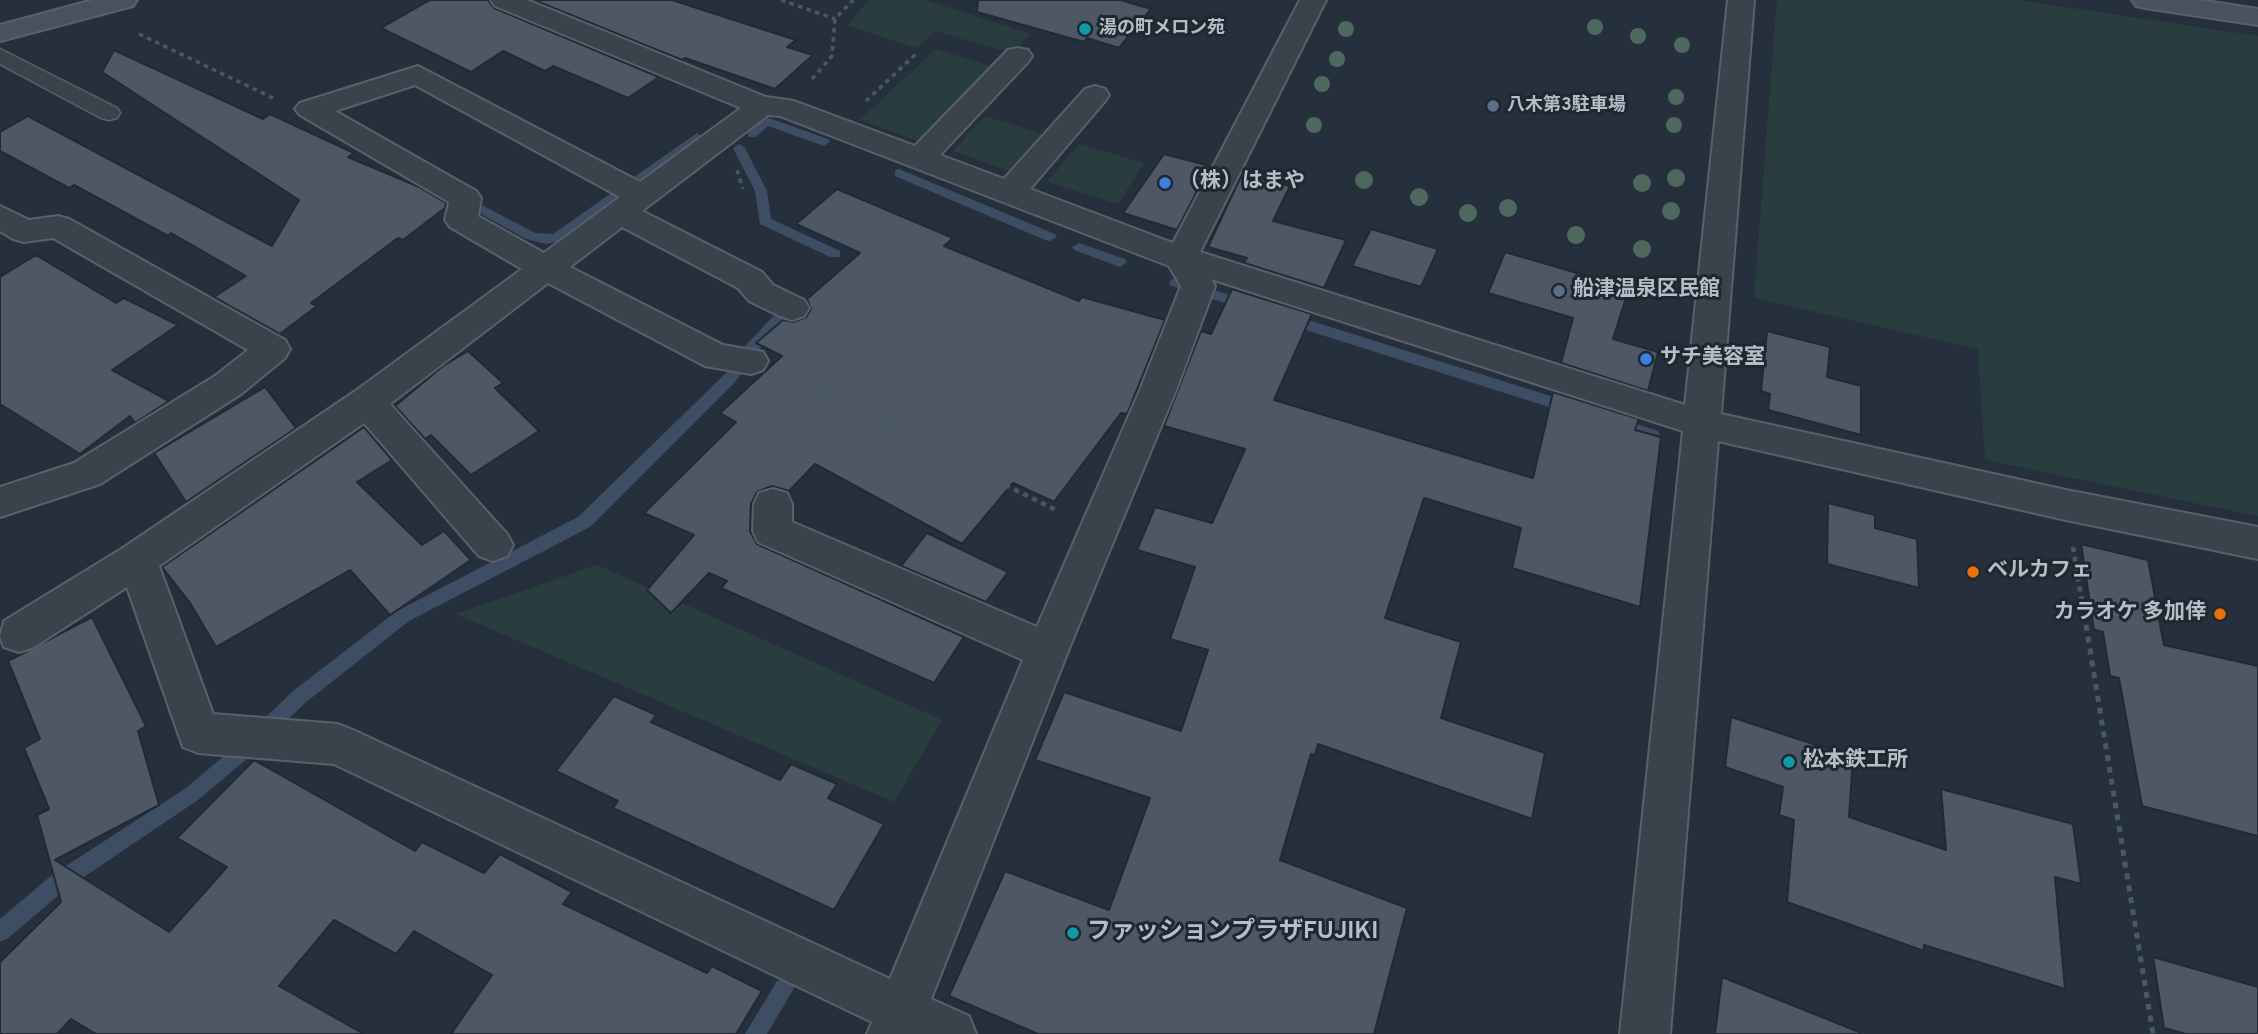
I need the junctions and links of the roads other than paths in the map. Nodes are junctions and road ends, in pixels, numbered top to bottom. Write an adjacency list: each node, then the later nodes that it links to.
1 (124, 0): 7 (street)
2 (504, 0): 13 (street)
3 (1313, 0): 19 (street)
4 (1741, 0): 24 (street)
5 (2145, 0): 6 (street)
6 (2258, 17)
7 (27, 26): 8 (street); 9 (lane)
8 (0, 33)
9 (0, 42)
10 (0, 55): 14 (lane)
11 (1018, 56): 15 (street)
12 (1096, 95): 16 (street)
13 (773, 107): 15 (street); 17 (street)
14 (109, 113)
15 (919, 160): 16 (street)
16 (1009, 193): 19 (street)
17 (631, 204): 20 (street); 20 (street); 21 (street)
18 (8, 231): 25 (street)
19 (1181, 257): 24 (street); 31 (street)
20 (545, 268): 22 (street); 23 (street)
21 (792, 308)
22 (751, 360)
23 (368, 402): 28 (street); 29 (street)
24 (1703, 424): 27 (street); 34 (street)
25 (0, 502)
26 (772, 504): 31 (street)
27 (2258, 542)
28 (493, 545)
29 (137, 560): 30 (street); 32 (street)
30 (19, 634)
31 (1047, 651): 32 (street)
32 (896, 1023): 33 (street)
33 (951, 1034)
34 (1645, 1034)

